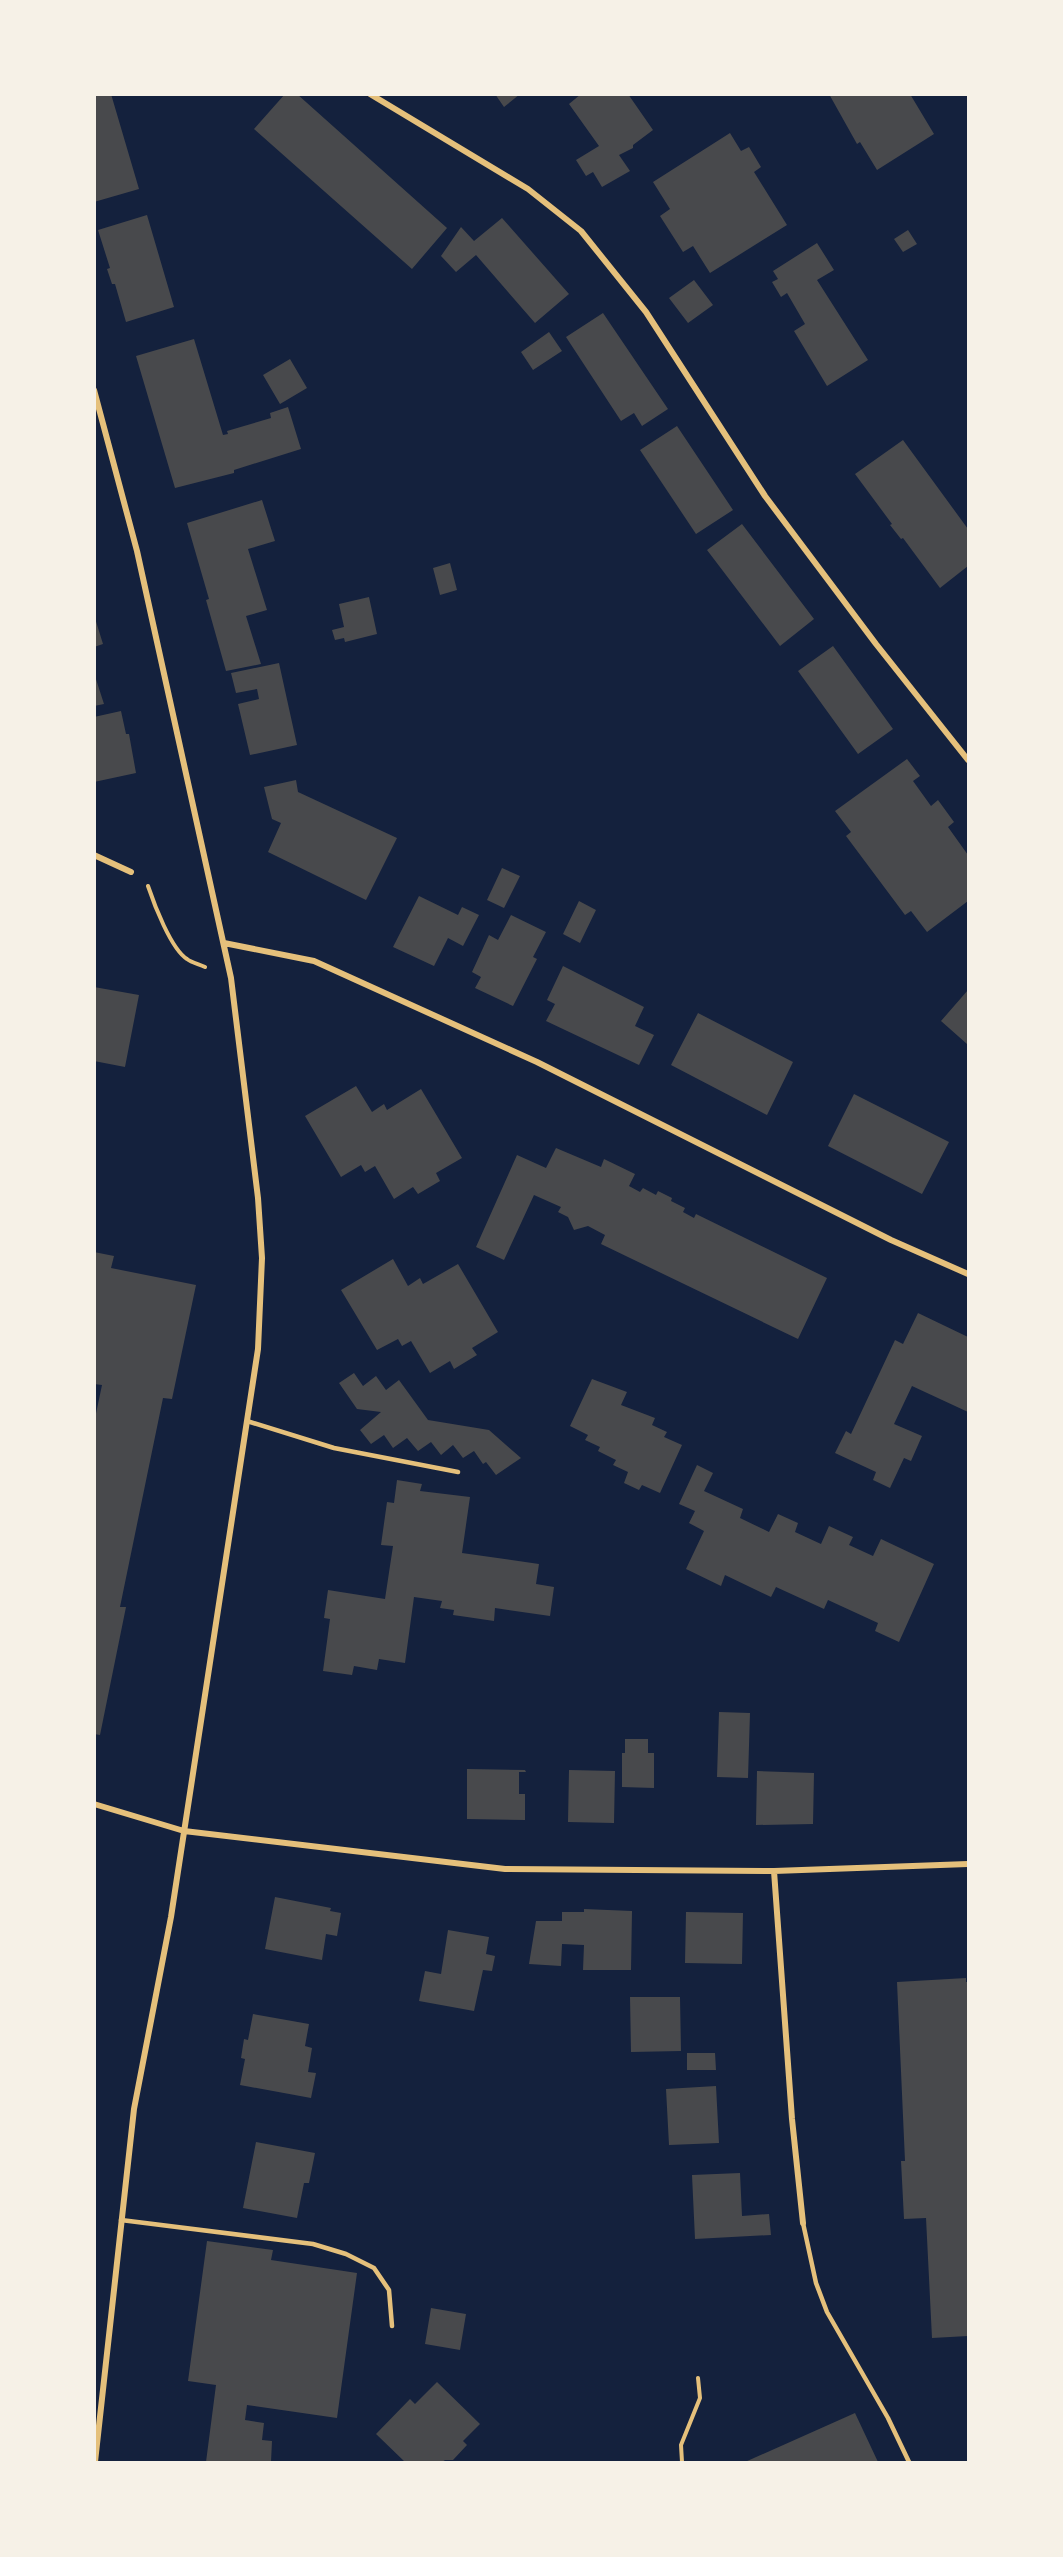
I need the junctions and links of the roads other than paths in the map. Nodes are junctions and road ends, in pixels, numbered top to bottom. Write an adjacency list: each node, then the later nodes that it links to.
1 (370, 94): 3 (street)
2 (94, 390): 6 (street)
3 (969, 760)
4 (94, 855): 5 (street)
5 (131, 872)
6 (224, 943): 7 (street); 8 (street)
7 (969, 1274)
8 (247, 1421): 9 (lane); 11 (street)
9 (458, 1472)
10 (94, 1804): 11 (street)
11 (184, 1831): 13 (street); 14 (street)
12 (969, 1864): 13 (street)
13 (774, 1871): 15 (street)
14 (121, 2220): 16 (lane); 17 (street)
15 (803, 2223): 18 (lane)
16 (392, 2326)
17 (94, 2463)
18 (909, 2463)

